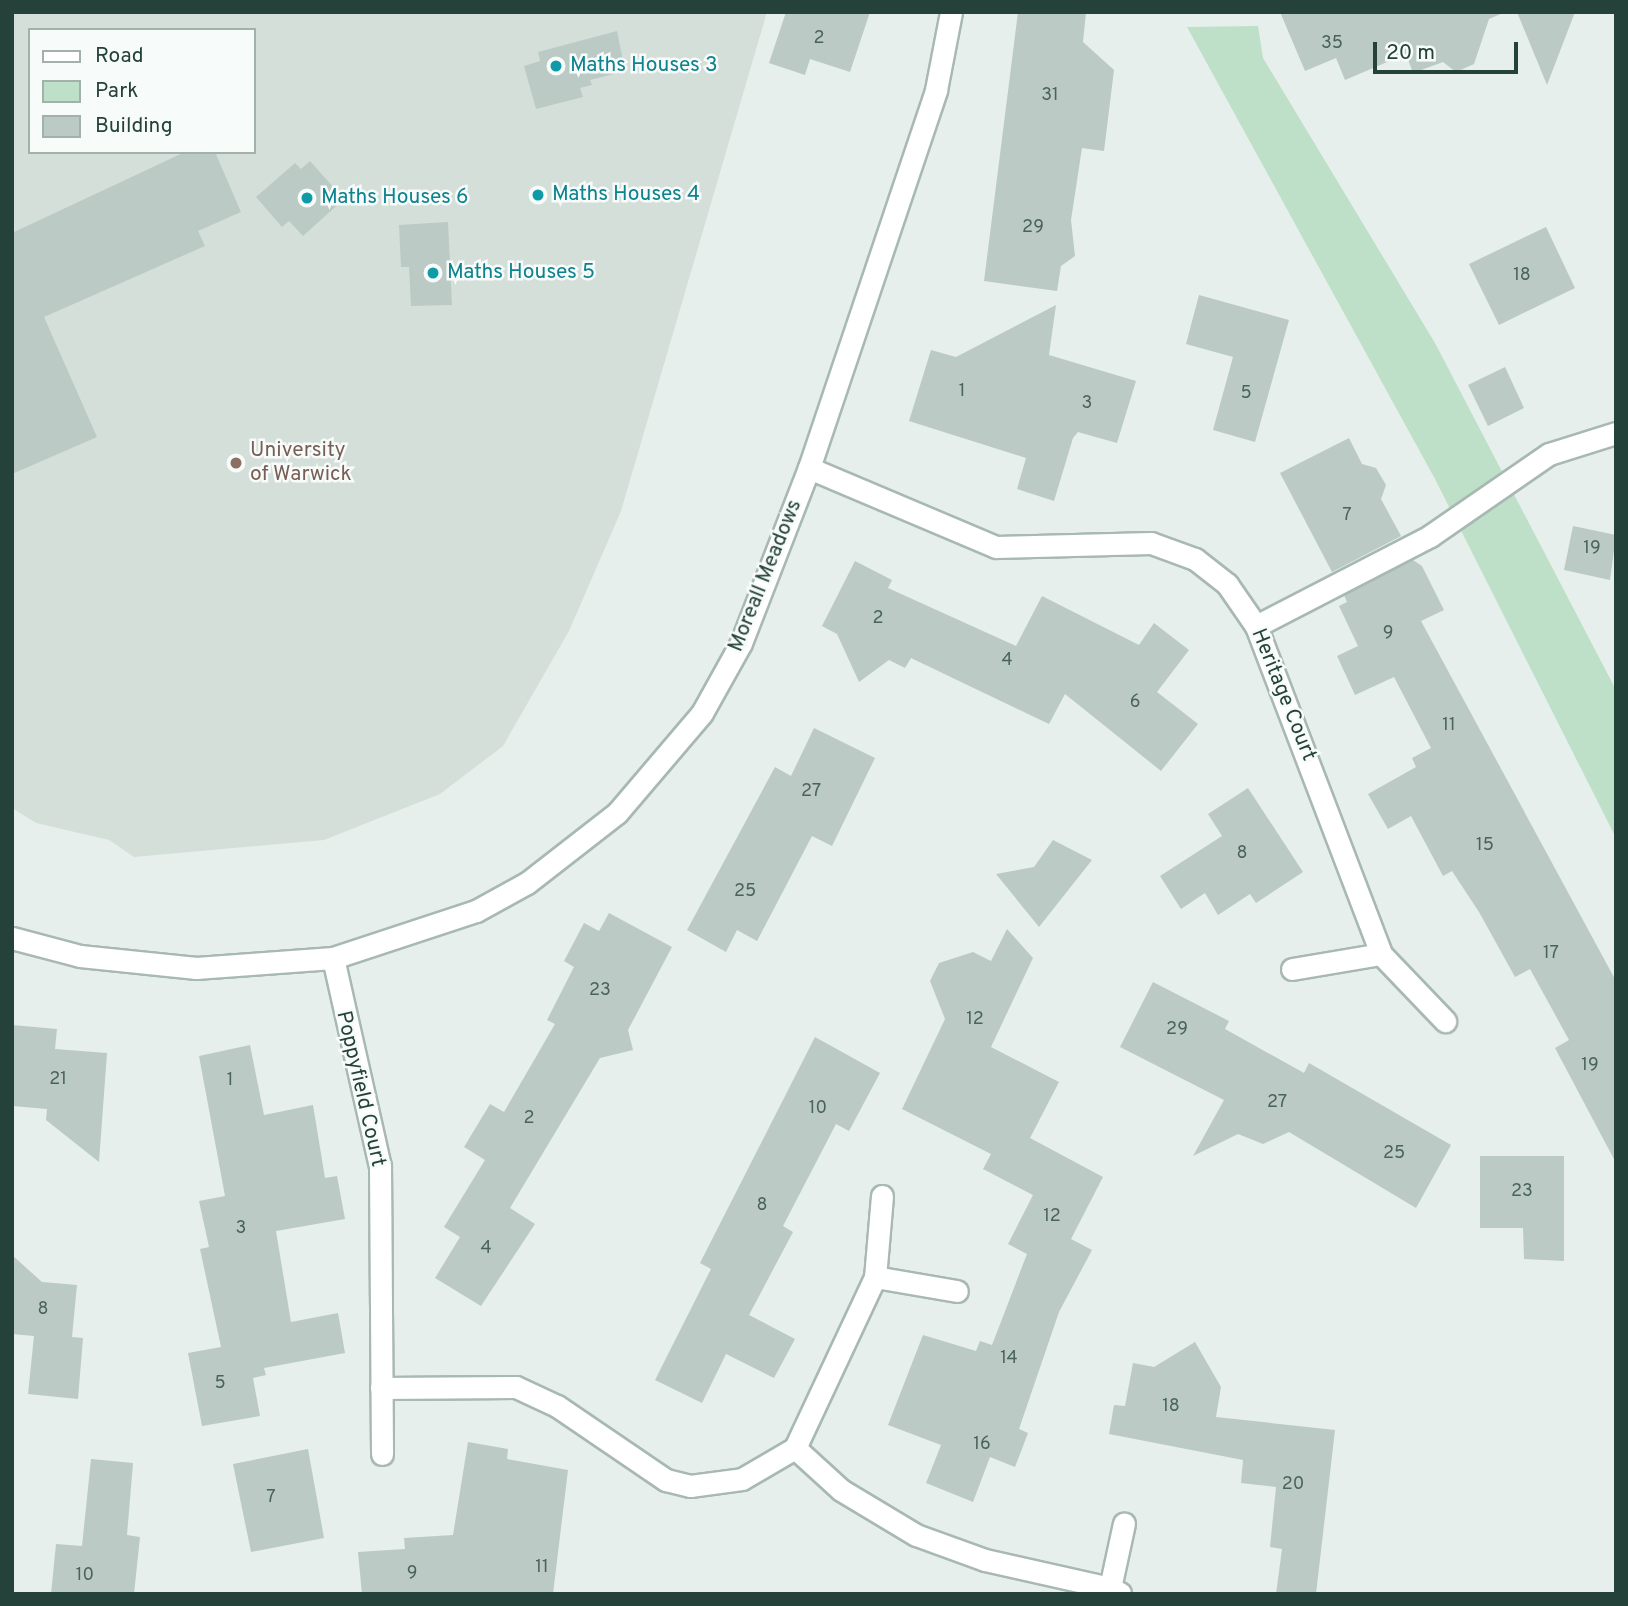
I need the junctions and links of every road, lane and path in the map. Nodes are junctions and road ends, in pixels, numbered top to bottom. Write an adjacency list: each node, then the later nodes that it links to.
1 (951, 12): 3 (street, Moreall Meadows)
2 (1616, 433): 4 (street)
3 (809, 468): 4 (street, Heritage Court); 7 (street, Moreall Meadows)
4 (1256, 626): 6 (street, Heritage Court)
5 (12, 938): 7 (street, Moreall Meadows)
6 (1381, 954): 8 (street); 9 (street, Heritage Court)
7 (333, 958): 13 (street, Poppyfield Court)
8 (1292, 969)
9 (1445, 1021)
10 (883, 1196): 11 (street)
11 (875, 1277): 12 (street); 14 (street)
12 (957, 1291)
13 (380, 1388): 14 (street); 15 (street, Poppyfield Court)
14 (795, 1448): 17 (street)
15 (382, 1454)
16 (1124, 1523): 17 (street)
17 (1115, 1591)

